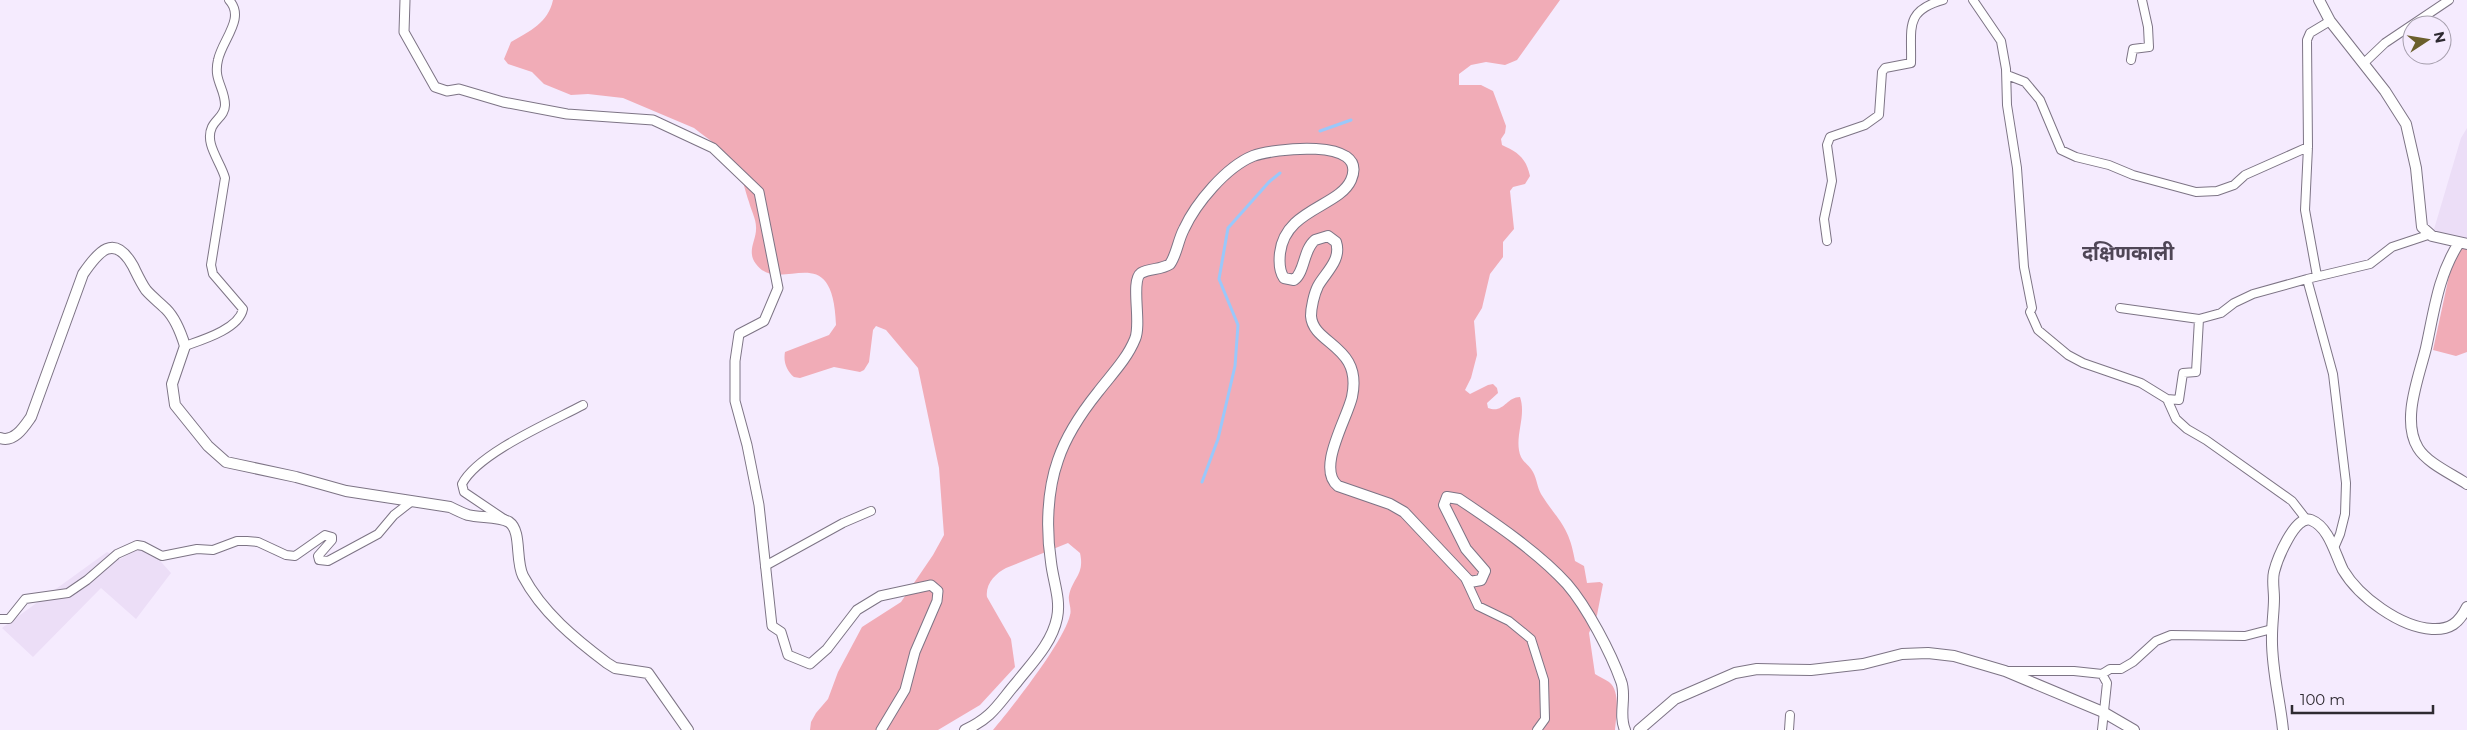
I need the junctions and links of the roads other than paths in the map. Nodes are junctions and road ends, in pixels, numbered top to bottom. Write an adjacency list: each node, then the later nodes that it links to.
1 (229, 0): 20 (street)
2 (405, 0): 30 (street)
3 (1943, 0): 14 (street)
4 (1973, 0): 11 (street)
5 (2142, 0): 9 (street)
6 (2319, 0): 8 (main road)
7 (2449, 0): 10 (street)
8 (2330, 21): 10 (main road); 12 (street)
9 (2131, 60)
10 (2364, 63): 13 (main road)
11 (2006, 75): 12 (street); 21 (street)
12 (2308, 147): 16 (street)
13 (2428, 234): 15 (main road); 16 (street)
14 (1827, 241)
15 (2463, 244): 24 (main road)
16 (2317, 276): 17 (street)
17 (2307, 279): 19 (street); 29 (street)
18 (2120, 308): 19 (street)
19 (2199, 319): 21 (street)
20 (185, 346): 23 (main road); 25 (main road)
21 (2167, 399): 27 (street)
22 (583, 405): 28 (street)
23 (0, 438)
24 (2467, 484)
25 (412, 501): 28 (main road); 33 (street)
26 (871, 511): 30 (street)
27 (2306, 519): 29 (main road); 34 (main road)
28 (508, 522): 39 (main road)
29 (2334, 548): 32 (main road)
30 (765, 566): 40 (street)
31 (1466, 580): 41 (main road); 42 (street); 43 (main road)
32 (2467, 607)
33 (0, 619)
34 (2272, 629): 36 (street); 48 (main road)
35 (2005, 671): 36 (street); 37 (main road); 44 (main road)
36 (2102, 674): 37 (street)
37 (2103, 712): 46 (street); 47 (main road)
38 (1790, 714): 45 (street)
39 (688, 730)
40 (881, 730)
41 (965, 730)
42 (1537, 730)
43 (1625, 730)
44 (1639, 730)
45 (1789, 730)
46 (2102, 730)
47 (2134, 730)
48 (2283, 730)

